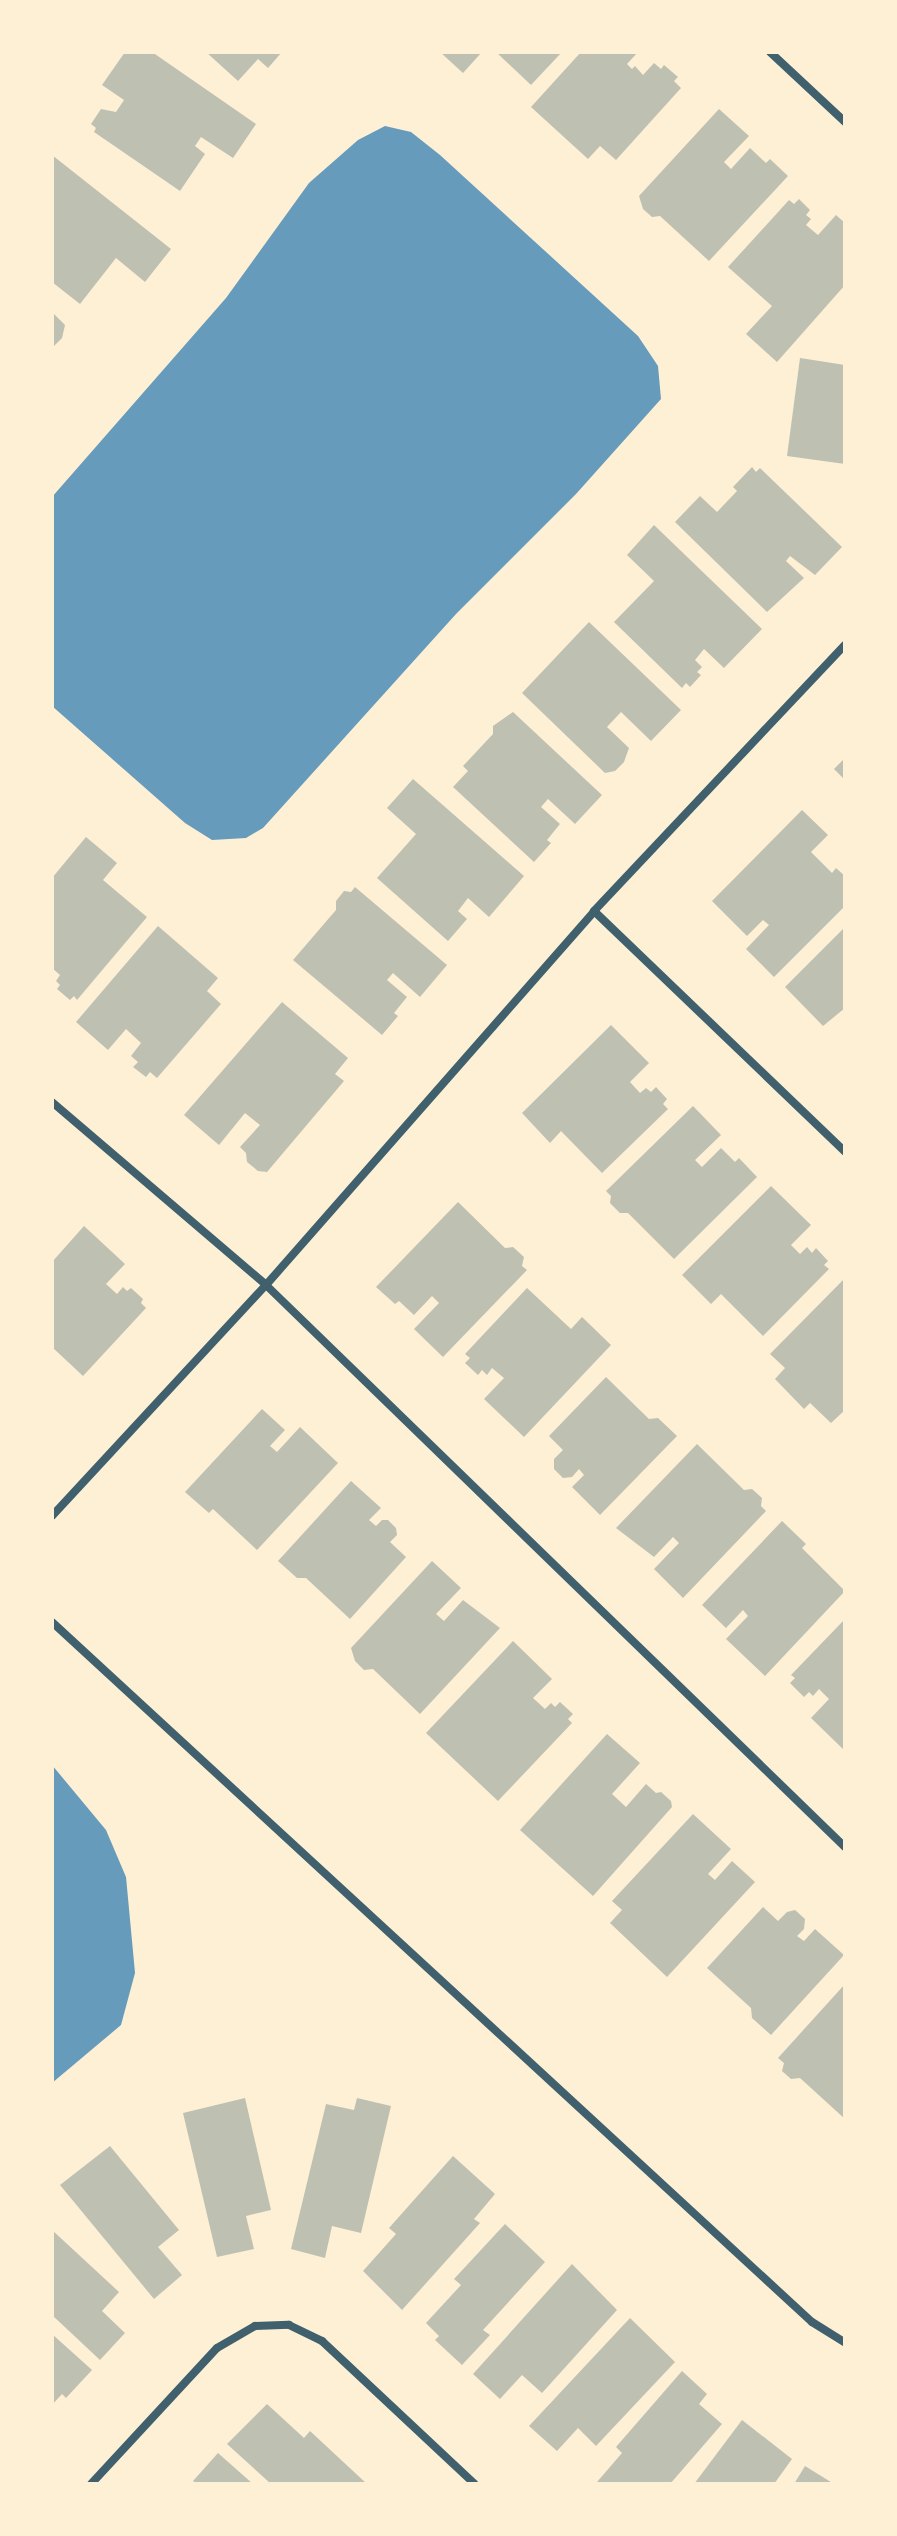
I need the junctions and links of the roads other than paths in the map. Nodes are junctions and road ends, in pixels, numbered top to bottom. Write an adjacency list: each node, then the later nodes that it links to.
1 (770, 52): 2 (street)
2 (845, 122)
3 (845, 645): 4 (street)
4 (594, 911): 6 (street); 7 (street)
5 (52, 1102): 7 (street)
6 (845, 1152)
7 (266, 1285): 8 (street); 10 (street)
8 (52, 1516)
9 (52, 1622): 11 (street)
10 (845, 1847)
11 (845, 2343)
12 (91, 2484): 13 (street)
13 (475, 2484)

